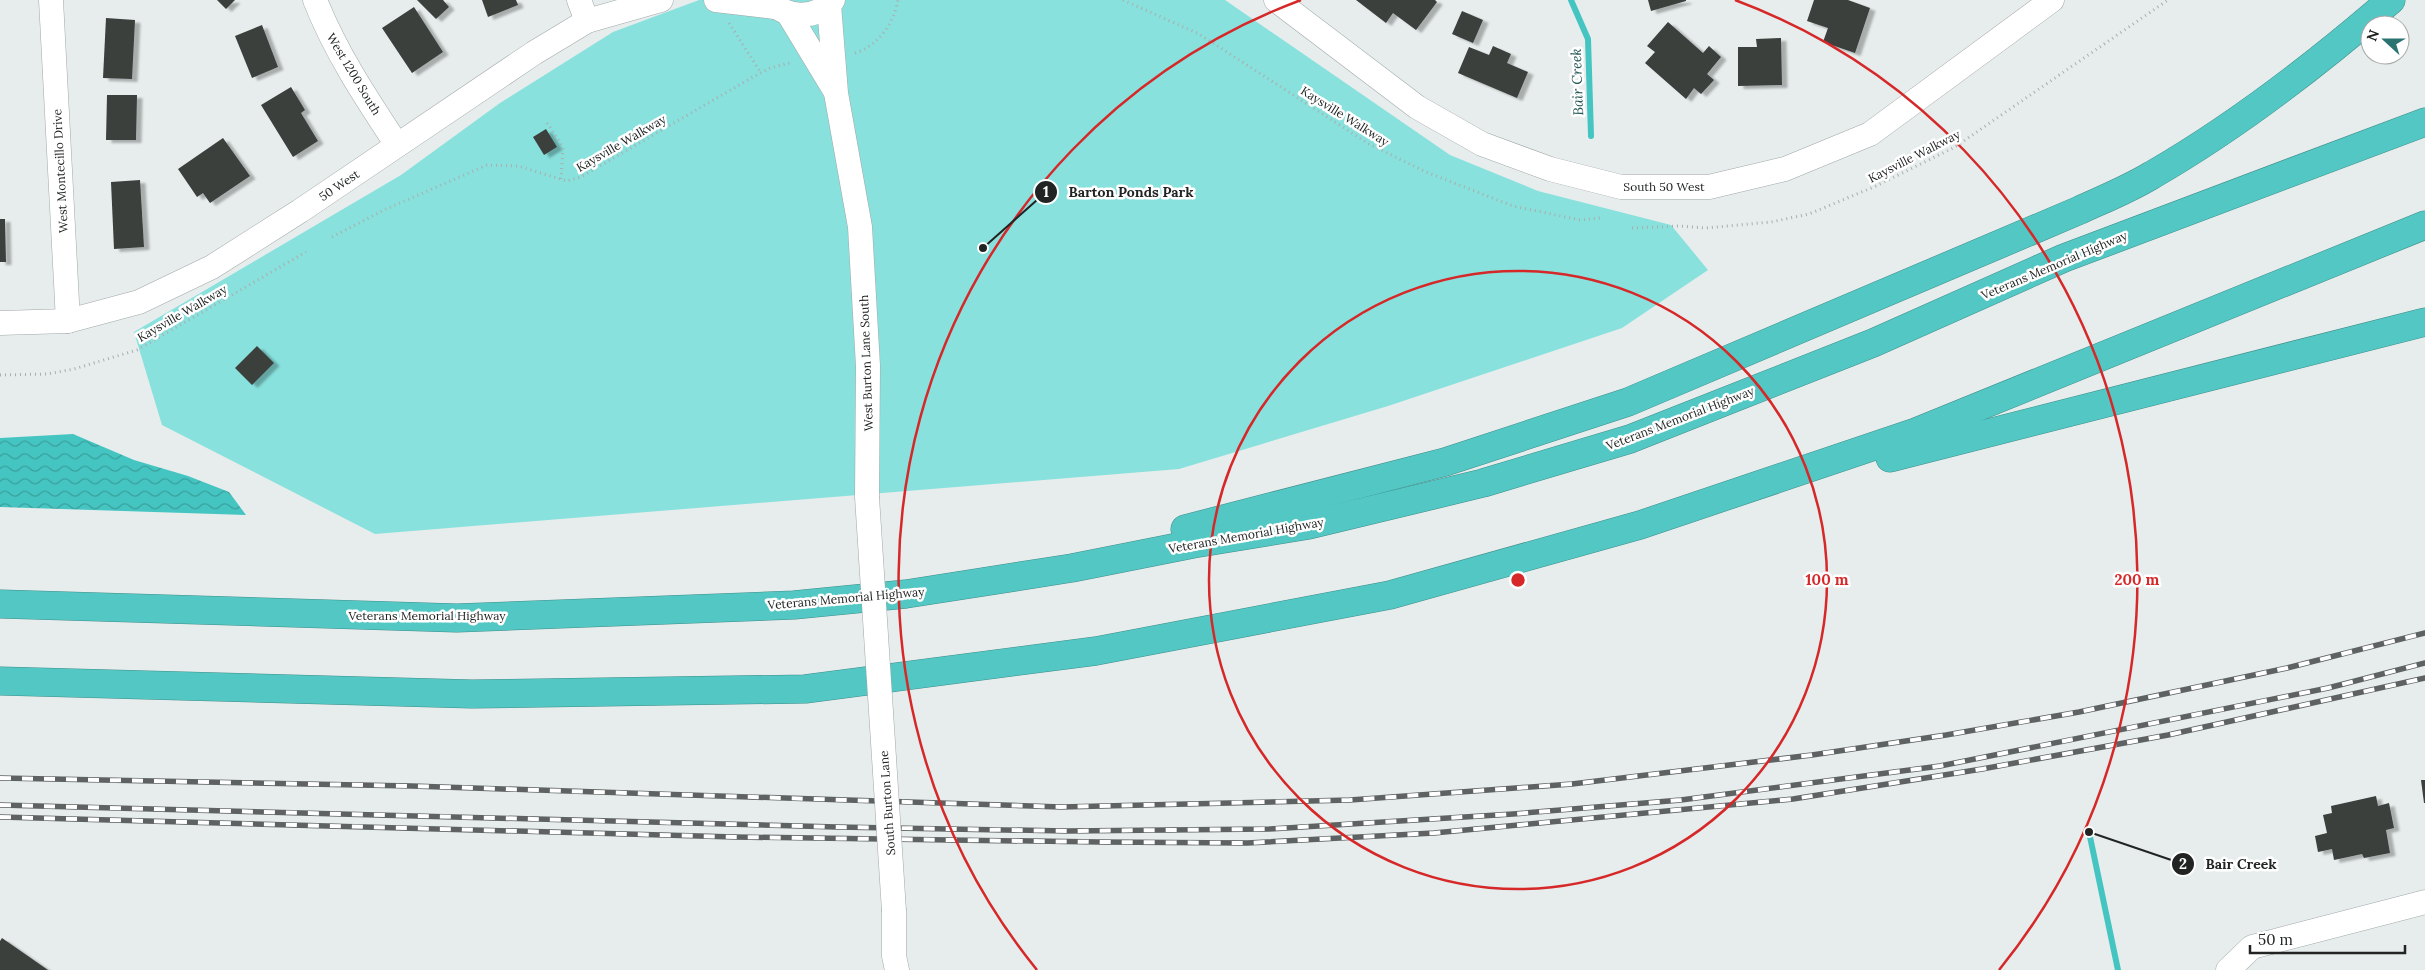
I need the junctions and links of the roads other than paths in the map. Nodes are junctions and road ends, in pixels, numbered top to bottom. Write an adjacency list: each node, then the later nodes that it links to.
1 (315, 0): 13 (street, West 1200 South)
2 (661, 0): 10 (street, 50 West)
3 (1276, 0): 4 (street, South 50 West)
4 (2052, 0)
5 (2391, 0): 19 (highway)
6 (831, 3): 7 (street); 11 (street, West Burton Lane South)
7 (777, 7): 8 (street); 11 (street, West Burton Lane South)
8 (721, 9)
9 (51, 10): 15 (street, West Montecillo Drive)
10 (583, 11): 13 (street, 50 West)
11 (836, 92): 21 (street, West Burton Lane South, bridge)
12 (2425, 122): 19 (highway, Veterans Memorial Highway)
13 (397, 145): 15 (street, 50 West)
14 (2425, 225): 18 (highway)
15 (68, 321): 17 (street, 50 West)
16 (2425, 322): 18 (highway)
17 (0, 323)
18 (1640, 525): 22 (highway)
19 (957, 586): 20 (highway, Veterans Memorial Highway)
20 (0, 604)
21 (876, 635): 24 (street, South Burton Lane, bridge)
22 (0, 681)
23 (2425, 902): 25 (street)
24 (897, 970)
25 (2228, 970)

